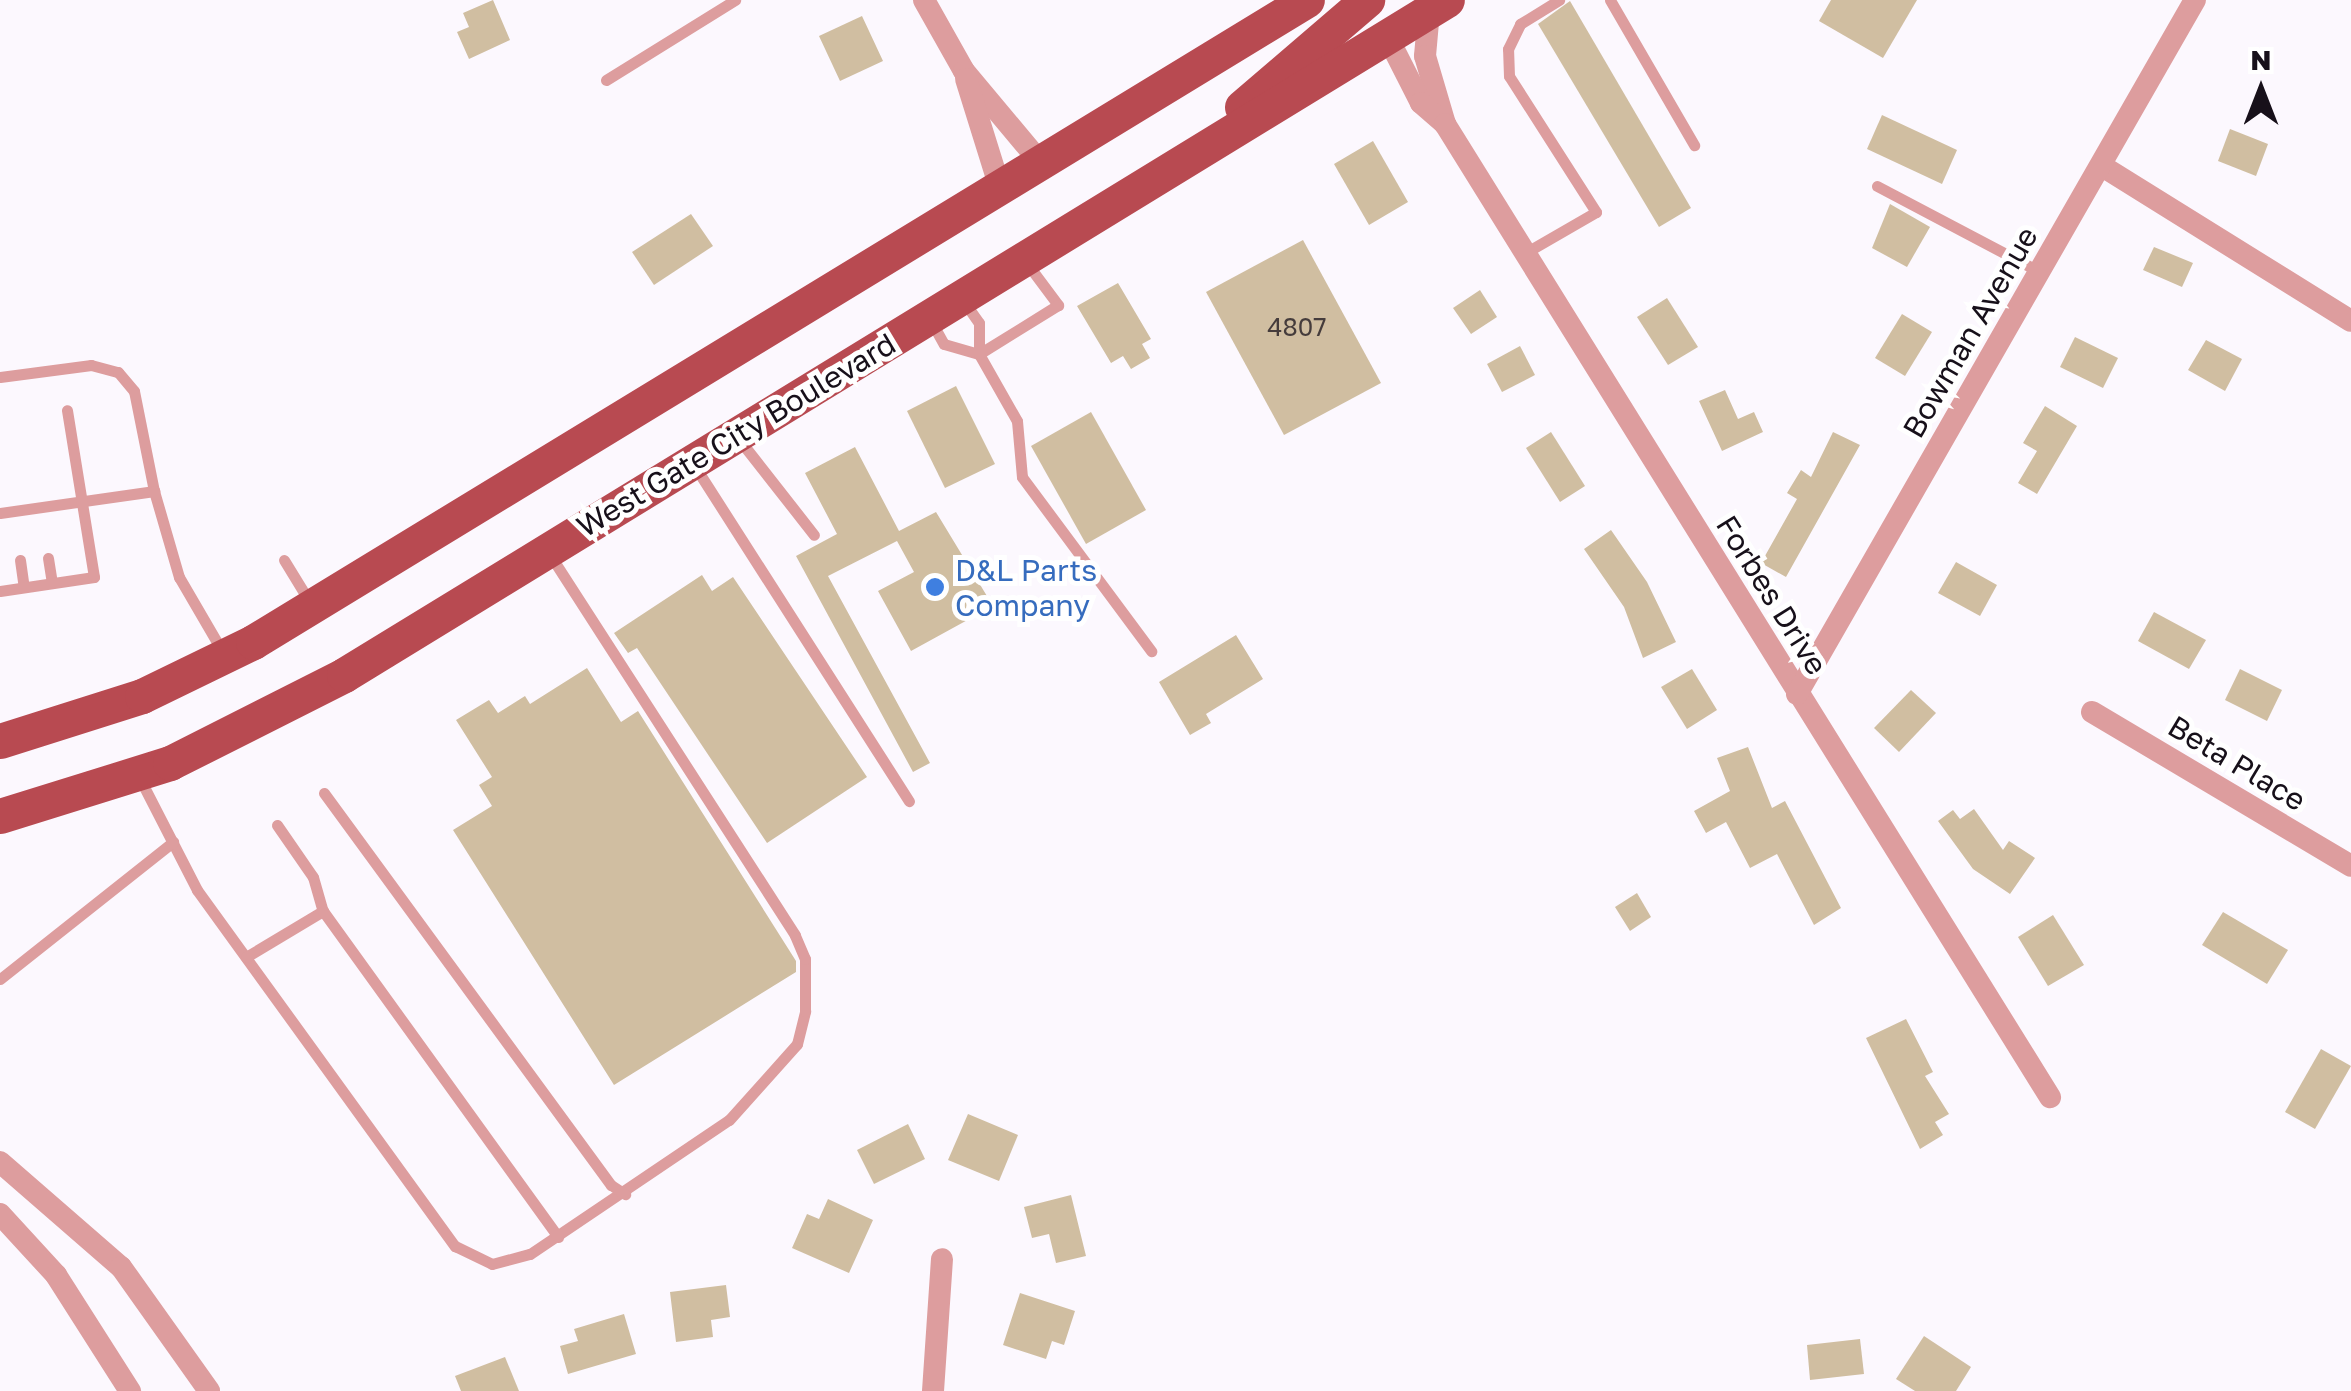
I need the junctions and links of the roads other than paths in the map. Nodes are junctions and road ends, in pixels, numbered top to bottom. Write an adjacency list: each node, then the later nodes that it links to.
1 (735, 0): 11 (lane)
2 (924, 0): 10 (street)
3 (1307, 0): 15 (main road)
4 (1367, 0): 14 (main road)
5 (1559, 0): 19 (lane)
6 (1610, 0): 13 (lane)
7 (2195, 0): 16 (street, Bowman Avenue)
8 (1425, 4): 9 (main road); 12 (street, Forbes Drive)
9 (1387, 36): 12 (street, Forbes Drive); 14 (main road, West Gate City Boulevard)
10 (964, 70): 15 (street); 18 (street)
11 (606, 80)
12 (1445, 124): 19 (street, Forbes Drive)
13 (1694, 145)
14 (1182, 162): 20 (main road, West Gate City Boulevard)
15 (1041, 163): 18 (main road)
16 (2102, 166): 21 (street, Bowman Avenue); 24 (street)
17 (1877, 186): 21 (lane)
18 (1000, 188): 44 (main road)
19 (1525, 253): 47 (street, Forbes Drive)
20 (1024, 259): 22 (main road, West Gate City Boulevard); 25 (lane)
21 (2038, 272): 47 (street, Bowman Avenue)
22 (961, 297): 23 (main road, West Gate City Boulevard); 25 (lane)
23 (928, 317): 25 (lane); 28 (main road, West Gate City Boulevard)
24 (2351, 321)
25 (978, 354): 45 (lane)
26 (0, 377): 30 (lane)
27 (68, 410): 31 (lane)
28 (736, 435): 29 (main road, West Gate City Boulevard); 36 (lane)
29 (692, 462): 37 (main road, West Gate City Boulevard); 52 (lane)
30 (154, 491): 31 (lane); 46 (lane)
31 (82, 502): 32 (lane); 41 (lane)
32 (41, 508): 33 (lane); 34 (lane)
33 (6, 512): 35 (lane)
34 (43, 523)
35 (15, 526)
36 (814, 535)
37 (547, 550): 50 (main road, West Gate City Boulevard); 62 (lane)
38 (48, 558): 41 (lane)
39 (20, 560): 42 (lane)
40 (284, 560): 44 (lane)
41 (52, 584): 42 (lane)
42 (24, 587): 43 (lane)
43 (0, 591)
44 (314, 608): 46 (main road)
45 (1150, 651)
46 (225, 656): 49 (main road)
47 (1797, 694): 60 (street, Forbes Drive)
48 (2092, 712): 56 (street, Beta Place)
49 (0, 742)
50 (138, 774): 53 (main road, West Gate City Boulevard); 55 (lane)
51 (324, 793): 62 (lane)
52 (909, 801)
53 (0, 816)
54 (277, 825): 57 (lane)
55 (173, 842): 58 (lane); 59 (lane)
56 (2351, 866)
57 (323, 911): 58 (lane); 64 (lane)
58 (246, 957): 64 (lane)
59 (0, 979)
60 (2050, 1098)
61 (0, 1162): 67 (street)
62 (625, 1194): 64 (lane)
63 (0, 1214): 66 (street)
64 (558, 1236)
65 (942, 1259): 68 (street)
66 (130, 1391)
67 (210, 1391)
68 (933, 1391)

